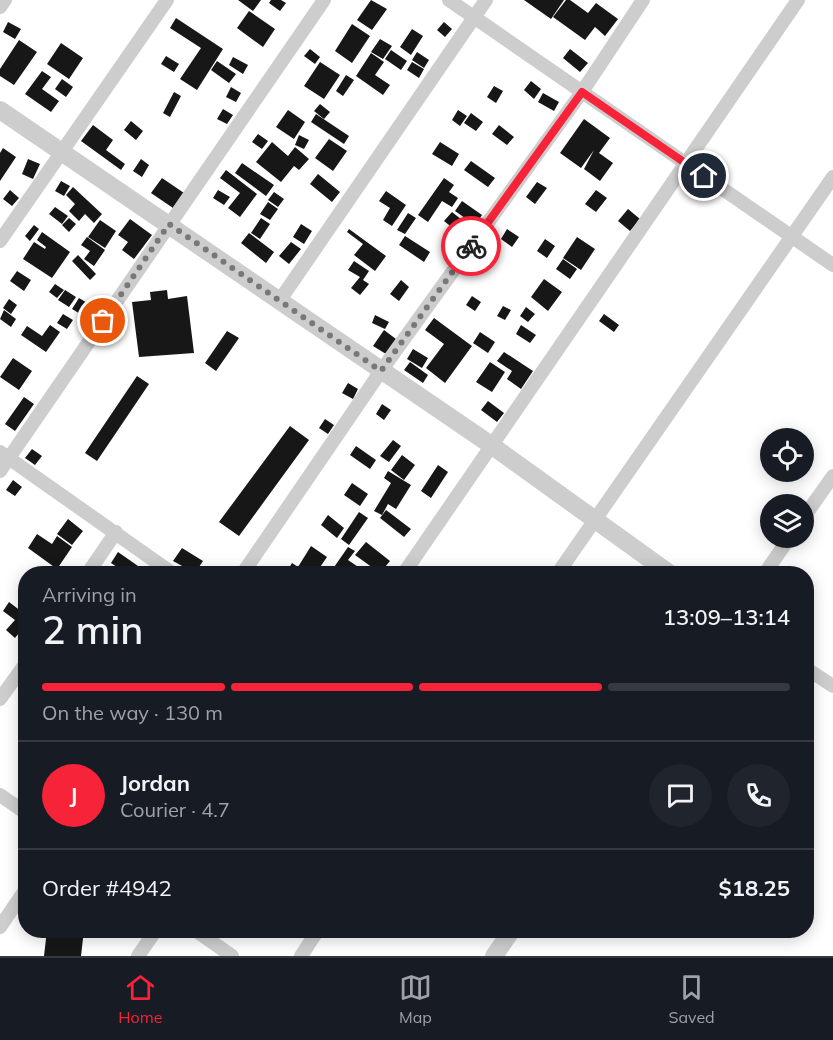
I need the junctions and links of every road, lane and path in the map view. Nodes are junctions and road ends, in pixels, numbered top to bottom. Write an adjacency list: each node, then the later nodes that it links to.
1 (5, 0): 8 (street)
2 (166, 0): 12 (street)
3 (324, 0): 15 (street)
4 (449, 0): 9 (street)
5 (486, 0): 9 (street)
6 (643, 0): 10 (street)
7 (798, 0): 13 (street)
8 (0, 7)
9 (474, 18): 10 (street); 19 (street)
10 (582, 92): 13 (street); 20 (street)
11 (0, 110): 12 (street)
12 (61, 152): 15 (street); 17 (street)
13 (686, 164): 16 (street); 21 (street)
14 (833, 177): 16 (street)
15 (169, 224): 19 (street); 22 (street)
16 (793, 235): 18 (street); 26 (street)
17 (0, 241)
18 (833, 265)
19 (280, 300): 20 (street)
20 (381, 371): 21 (street); 31 (street)
21 (491, 445): 26 (street); 32 (street)
22 (4, 455): 23 (street); 27 (street)
23 (0, 471)
24 (833, 476): 25 (street)
25 (814, 503)
26 (595, 518): 33 (street); 34 (street)
27 (116, 532): 29 (street); 30 (street)
28 (782, 548): 35 (street)
29 (93, 566)
30 (162, 566)
31 (248, 566)
32 (409, 566)
33 (563, 566)
34 (660, 566)
35 (770, 566)
36 (18, 674): 39 (street)
37 (814, 674): 38 (street)
38 (833, 686)
39 (0, 699)
40 (0, 795): 41 (street)
41 (18, 807)
42 (18, 901): 43 (street)
43 (0, 927)
44 (150, 938): 48 (street)
45 (206, 938): 49 (street)
46 (313, 938): 50 (street)
47 (506, 938): 51 (street)
48 (138, 956)
49 (232, 956)
50 (301, 956)
51 (494, 956)

